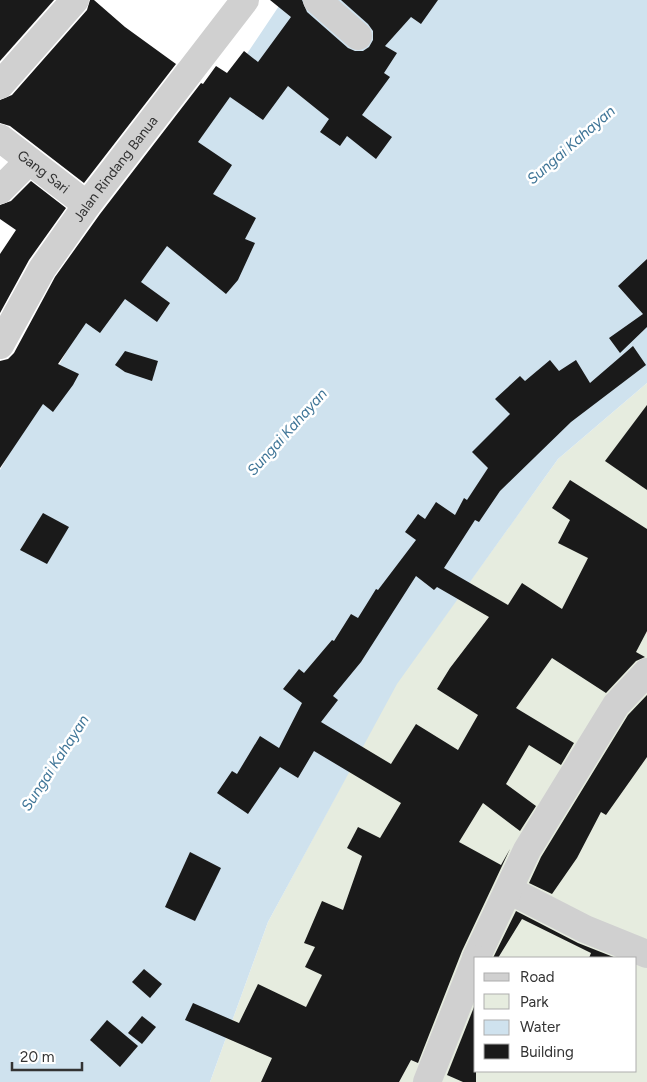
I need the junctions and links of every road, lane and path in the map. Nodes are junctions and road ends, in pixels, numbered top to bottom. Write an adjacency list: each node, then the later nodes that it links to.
1 (75, 0): 5 (street)
2 (244, 0): 9 (street, Jalan Rindang Banua)
3 (317, 0): 4 (street)
4 (358, 36)
5 (0, 85)
6 (0, 138): 7 (street, Gang Sari)
7 (29, 161): 8 (street); 9 (street, Gang Sari)
8 (0, 190)
9 (88, 205): 10 (street, Jalan Rindang Banua)
10 (0, 345)
11 (647, 672): 12 (street)
12 (508, 890): 13 (street); 14 (street)
13 (647, 954)
14 (477, 957)
15 (474, 964): 16 (street)
16 (427, 1082)

